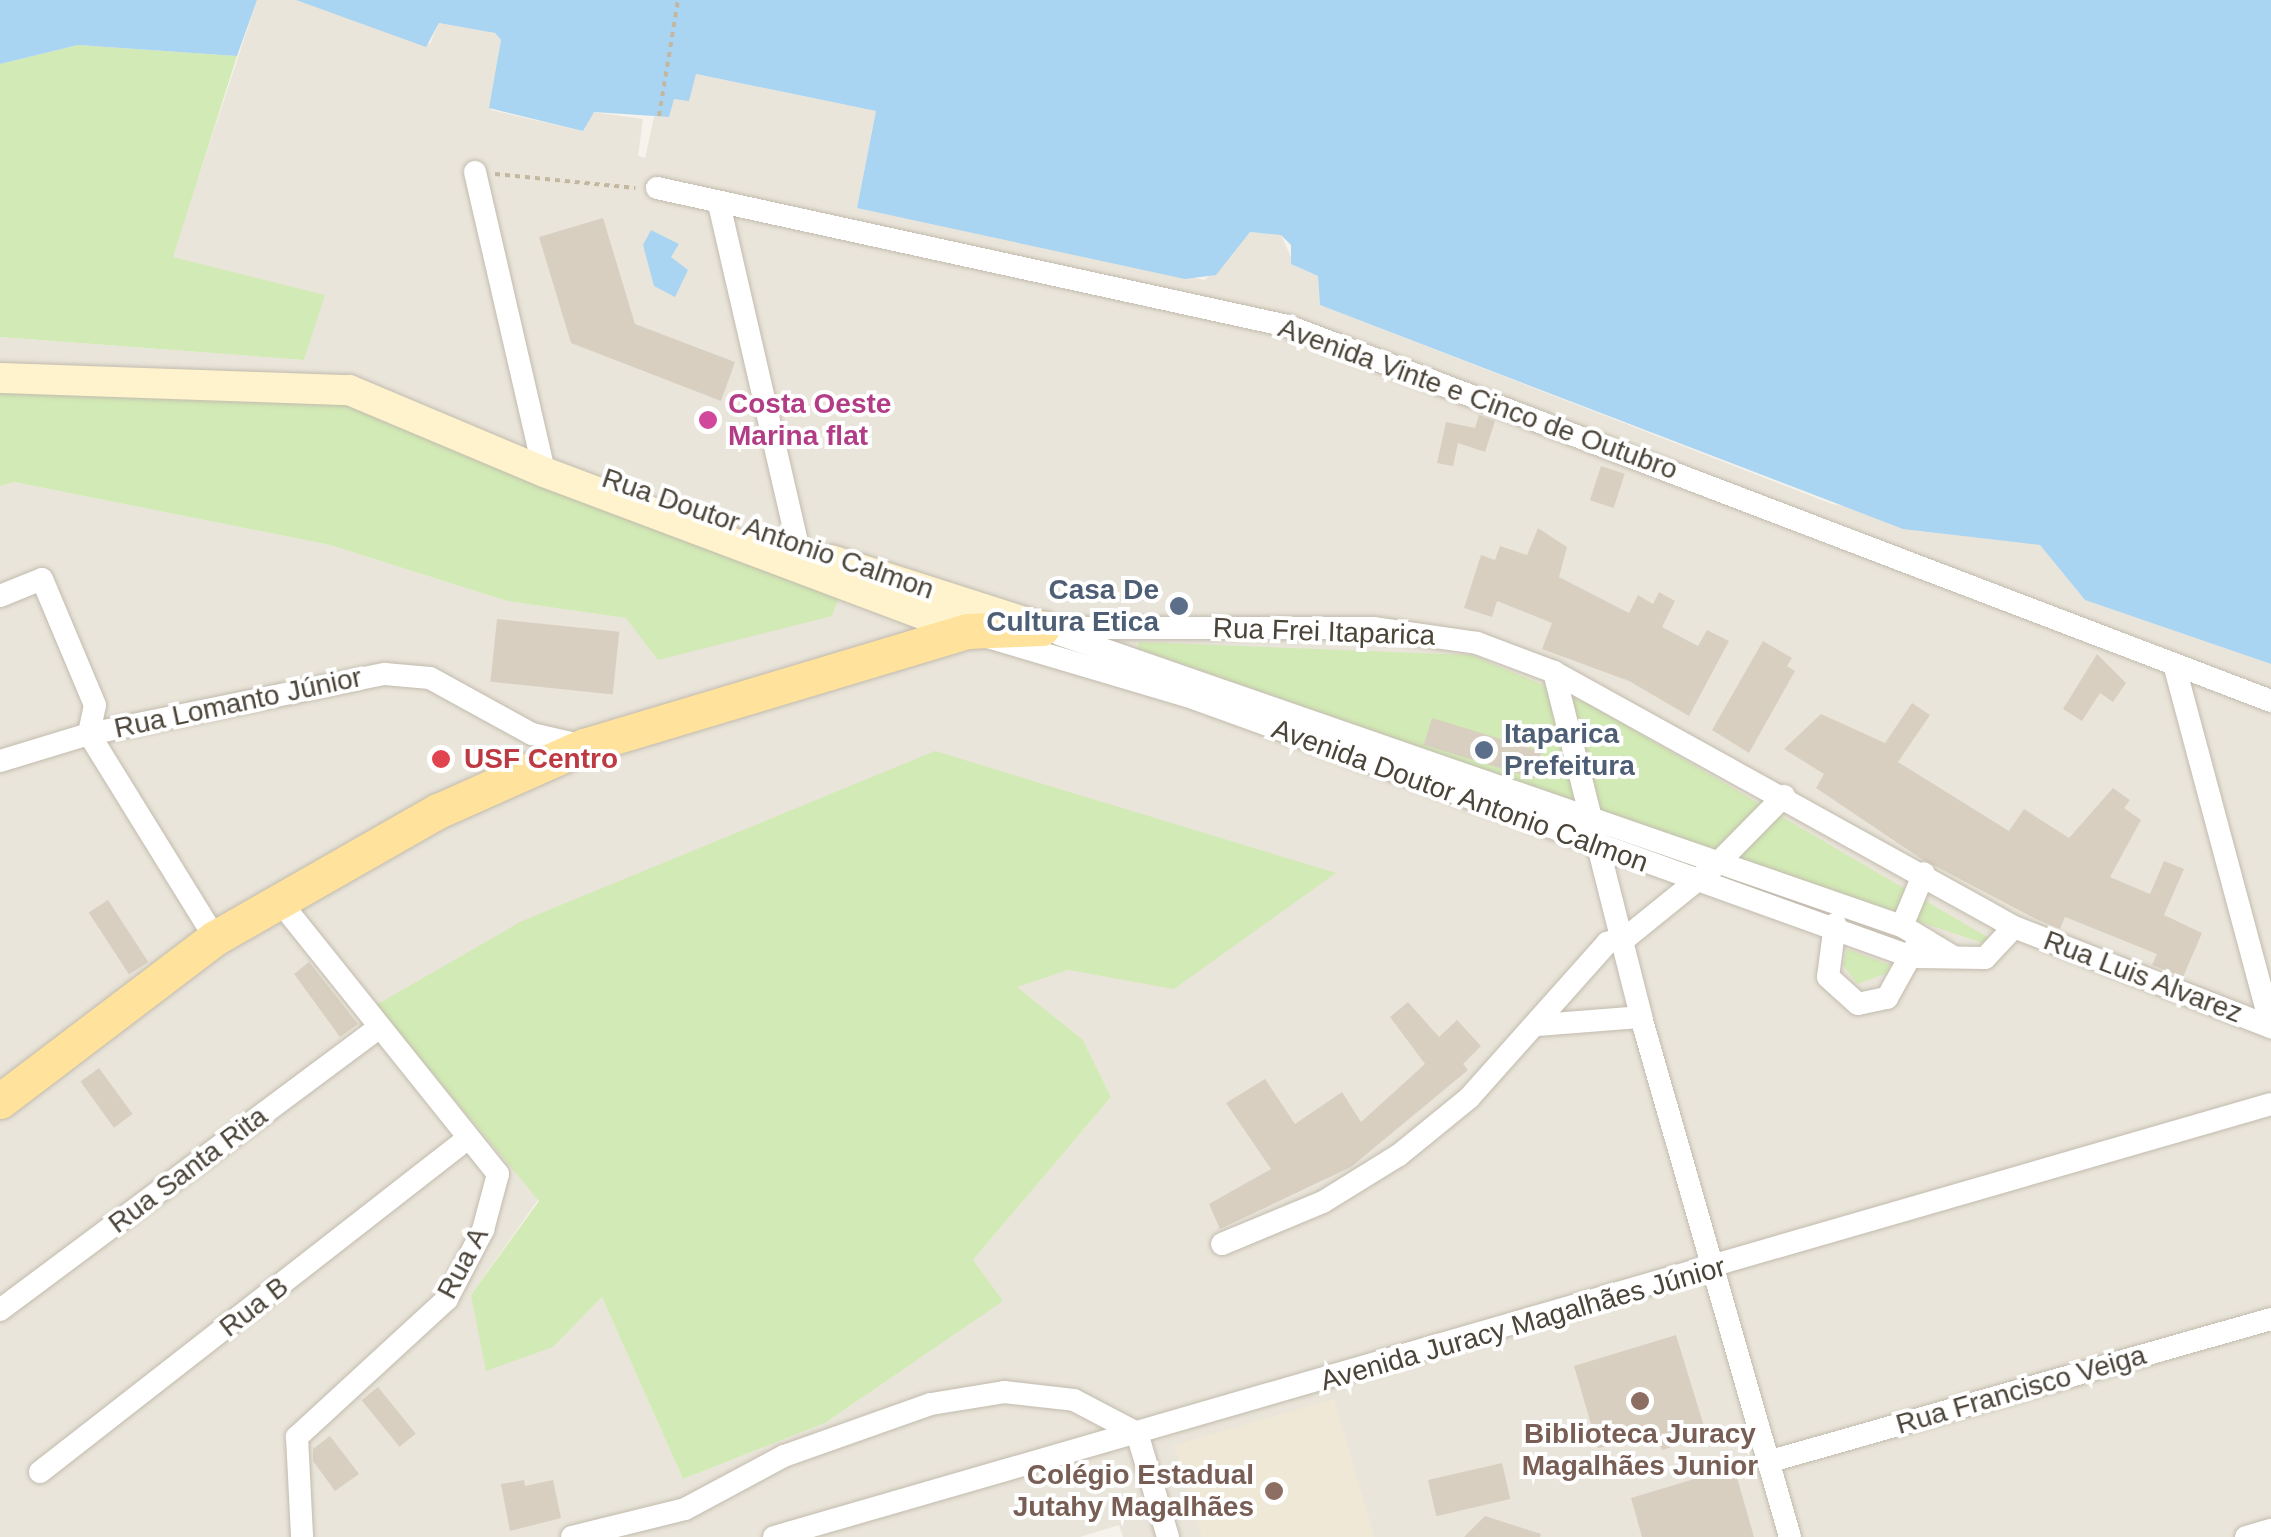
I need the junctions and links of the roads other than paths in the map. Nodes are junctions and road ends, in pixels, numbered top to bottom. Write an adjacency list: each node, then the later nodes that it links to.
1 (475, 172): 5 (street)
2 (657, 188): 3 (street, Avenida Vinte e Cinco de Outubro)
3 (719, 204): 6 (street); 10 (street, Avenida Vinte e Cinco de Outubro)
4 (0, 378): 5 (street, Rua Doutor Antonio Calmon)
5 (542, 462): 6 (street, Rua Doutor Antonio Calmon)
6 (801, 559): 8 (street, Rua Doutor Antonio Calmon); 9 (street, Rua Doutor Antonio Calmon)
7 (0, 596): 14 (street)
8 (1042, 628): 9 (main road); 11 (street, Rua Frei Itaparica); 12 (street, Avenida Doutor Antonio Calmon)
9 (967, 631): 12 (street, Avenida Doutor Antonio Calmon); 15 (main road)
10 (2174, 664): 13 (street, Avenida Vinte e Cinco de Outubro); 31 (street)
11 (1554, 672): 17 (street, Rua Frei Itaparica); 18 (street)
12 (1190, 689): 18 (street, Avenida Doutor Antonio Calmon)
13 (2271, 700)
14 (89, 734): 15 (street, Rua Lomanto Júnior); 16 (street, Rua Lomanto Júnior); 27 (street)
15 (584, 746): 22 (main road)
16 (0, 761)
17 (1784, 796): 19 (street); 20 (street, Rua Frei Itaparica)
18 (1595, 834): 19 (street, Avenida Doutor Antonio Calmon); 21 (street, Avenida Doutor Antonio Calmon); 26 (street)
19 (1716, 865): 21 (street); 23 (street, Avenida Doutor Antonio Calmon)
20 (1924, 873): 24 (street, Rua Frei Itaparica); 28 (street)
21 (1691, 882): 25 (street, Avenida Doutor Antonio Calmon); 26 (street)
22 (280, 903): 27 (main road); 32 (street, Rua A)
23 (1841, 906): 25 (street); 28 (street, Avenida Doutor Antonio Calmon)
24 (2014, 927): 28 (street, Avenida Doutor Antonio Calmon); 31 (street, Rua Luis Alvarez)
25 (1832, 934): 28 (street, Avenida Doutor Antonio Calmon); 28 (street)
26 (1627, 937): 29 (street); 30 (street)
27 (215, 938): 33 (main road)
28 (1912, 940)
29 (1641, 1016): 30 (street); 37 (street)
30 (1539, 1025): 36 (street)
31 (2271, 1027)
32 (376, 1030): 35 (street, Rua A); 38 (street, Rua Santa Rita)
33 (0, 1101)
34 (2271, 1104): 37 (street, Avenida Juracy Magalhães Júnior)
35 (466, 1139): 42 (street, Rua B); 44 (street, Rua A)
36 (1222, 1244)
37 (1719, 1269): 40 (street, Avenida Juracy Magalhães Júnior); 41 (street)
38 (0, 1310)
39 (2271, 1320): 41 (street, Rua Francisco Veiga)
40 (1138, 1432): 45 (street); 46 (street, Avenida Juracy Magalhães Júnior); 47 (street)
41 (1771, 1461): 48 (street)
42 (40, 1472)
43 (2271, 1530): 49 (street)
44 (302, 1537)
45 (572, 1537)
46 (774, 1537)
47 (1168, 1537)
48 (1790, 1537)
49 (2246, 1537)

